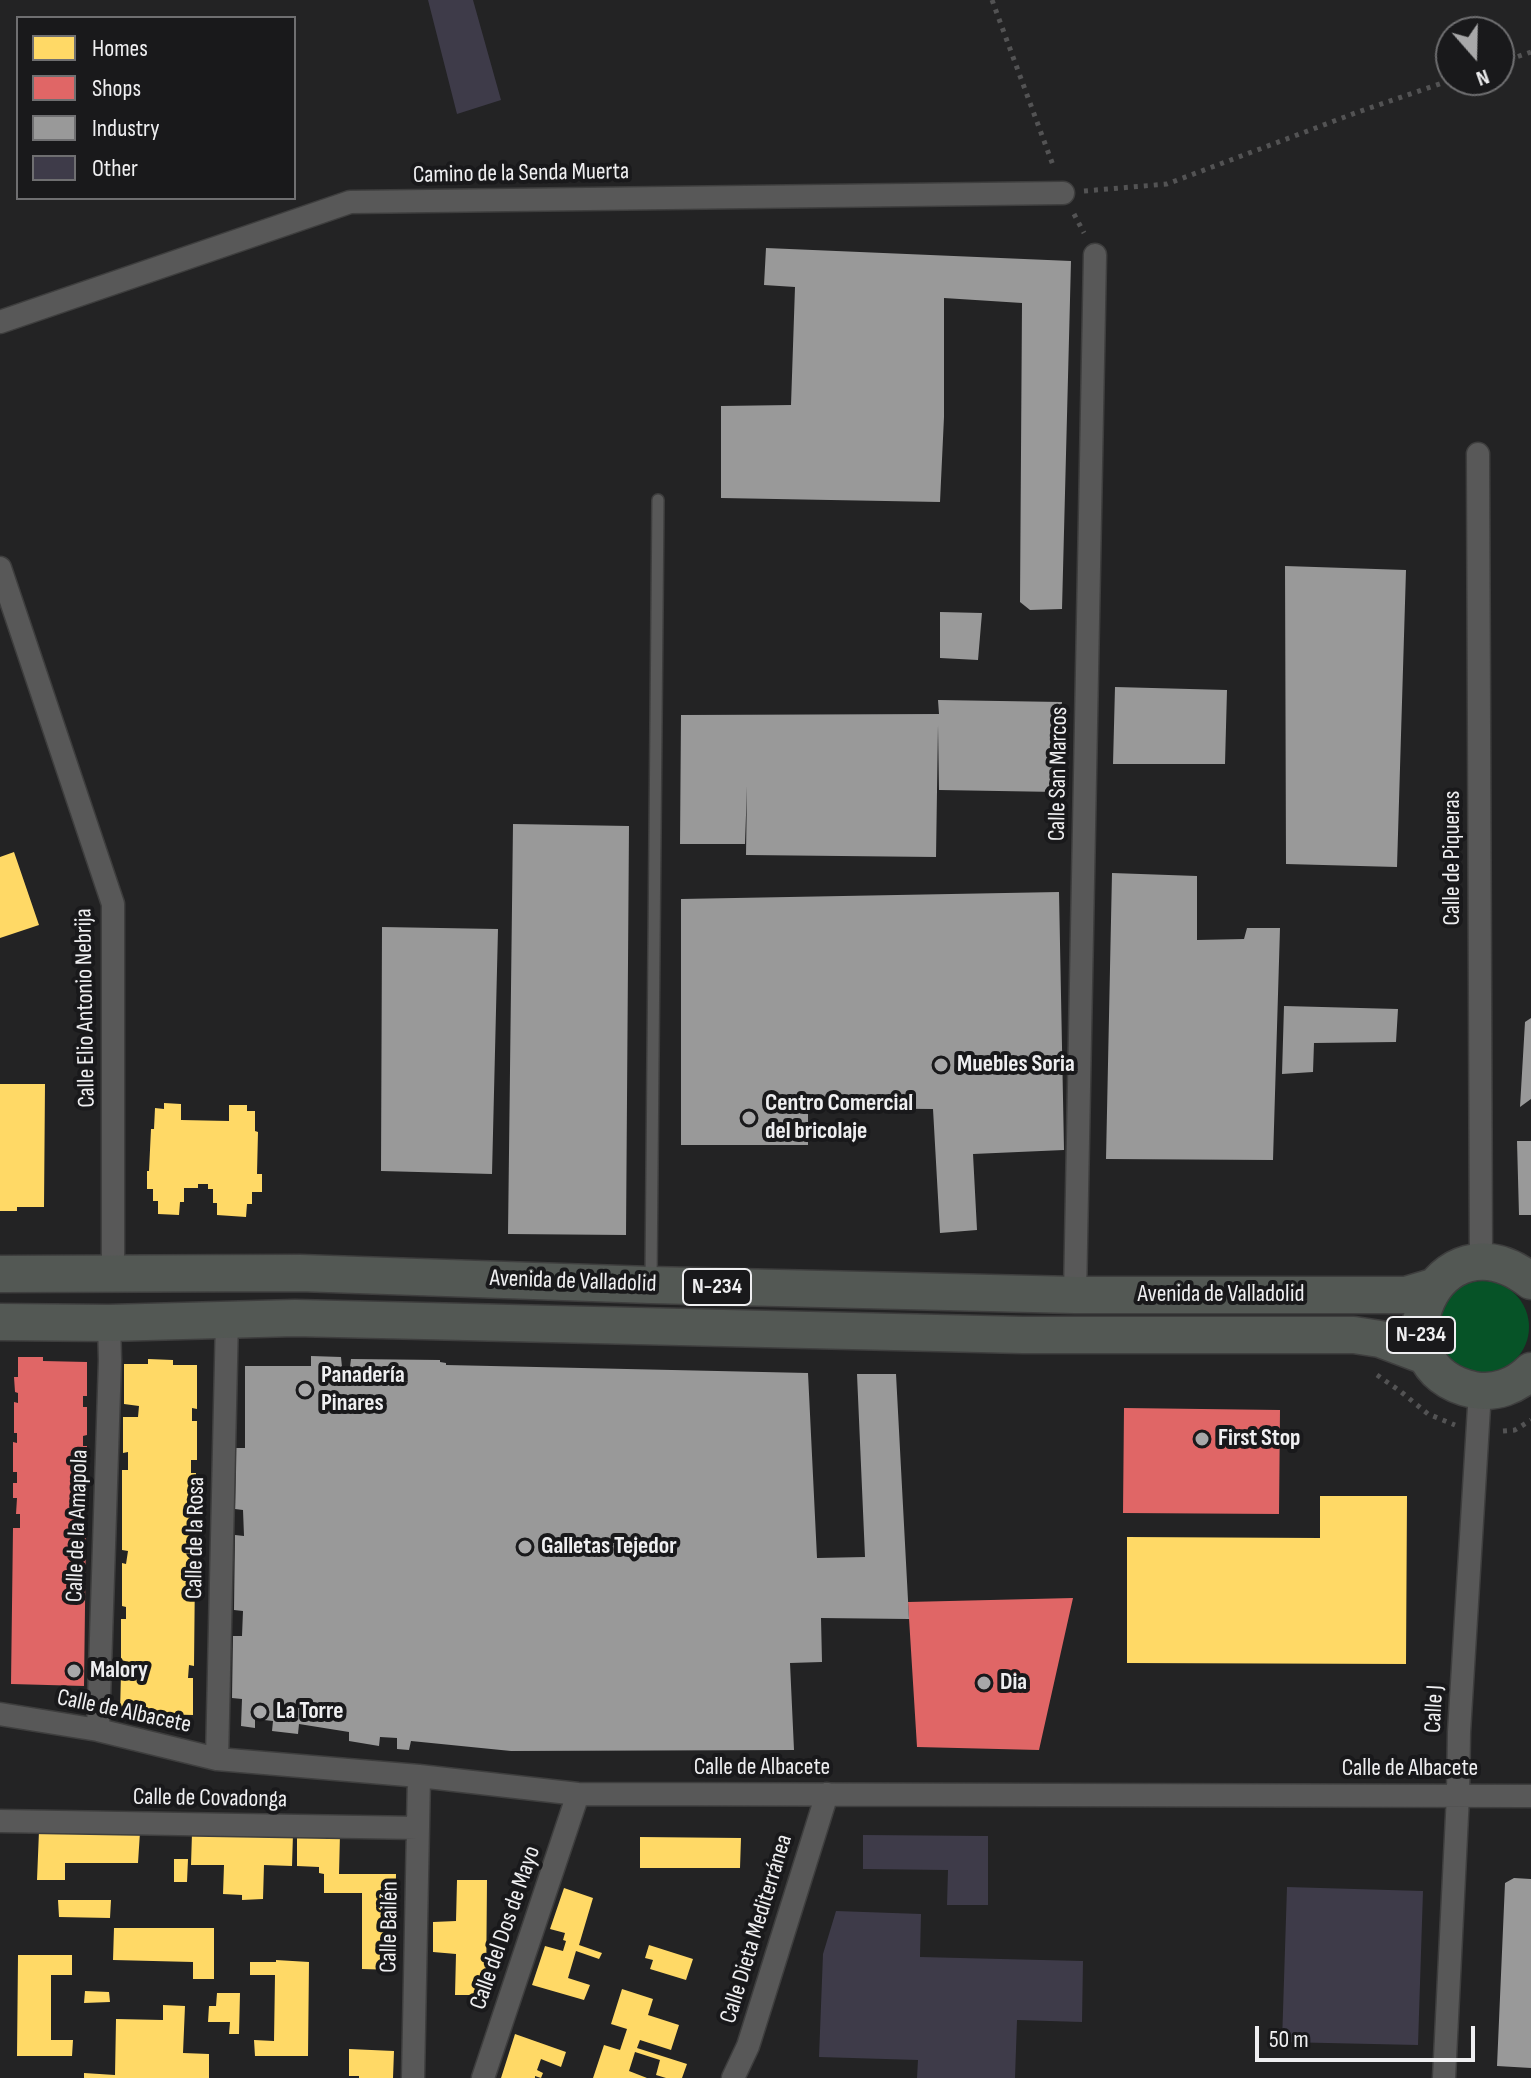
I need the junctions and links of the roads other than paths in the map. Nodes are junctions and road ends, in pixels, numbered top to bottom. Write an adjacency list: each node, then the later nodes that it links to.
1 (1063, 193): 3 (street, Camino de la Senda Muerta)
2 (1095, 255): 13 (street, Calle San Marcos)
3 (0, 322)
4 (1478, 454): 7 (street, Calle de Piqueras)
5 (658, 500): 11 (lane)
6 (0, 568): 9 (street, Calle Elio Antonio Nebrija)
7 (1481, 1262): 10 (main road); 12 (main road, Avenida de Valladolid / N-234)
8 (0, 1274): 9 (main road, Avenida de Valladolid / N-234)
9 (113, 1275): 11 (main road, Avenida de Valladolid / N-234)
10 (1531, 1281)
11 (651, 1285): 13 (main road, Avenida de Valladolid / N-234)
12 (1433, 1287): 13 (main road, Avenida de Valladolid / N-234); 17 (main road, N-234)
13 (1075, 1295)
14 (227, 1318): 16 (main road, Avenida de Valladolid / N-234); 17 (main road, Avenida de Valladolid / N-234); 22 (street, Calle de la Rosa)
15 (0, 1322): 16 (main road, Avenida de Valladolid / N-234)
16 (109, 1323): 21 (street, Calle de la Amapola)
17 (1428, 1357): 19 (main road, Avenida de Valladolid / N-234)
18 (1531, 1371): 19 (main road)
19 (1480, 1391): 26 (street, Calle J)
20 (0, 1714): 21 (street, Calle de Albacete)
21 (98, 1730): 22 (street, Calle de Albacete)
22 (217, 1759): 23 (street, Calle de Albacete)
23 (419, 1776): 24 (street, Calle de Albacete); 29 (street, Calle Bailén)
24 (578, 1794): 25 (street, Calle de Albacete); 31 (street, Calle del Dos de Mayo)
25 (827, 1794): 26 (street, Calle de Albacete); 32 (street, Calle Dieta Mediterránea)
26 (1458, 1795): 27 (street, Calle de Albacete); 33 (street, Calle J)
27 (1531, 1796)
28 (0, 1821): 29 (street, Calle de Covadonga)
29 (418, 1828): 30 (street, Calle Bailén)
30 (413, 2078)
31 (483, 2078)
32 (733, 2078)
33 (1444, 2078)

